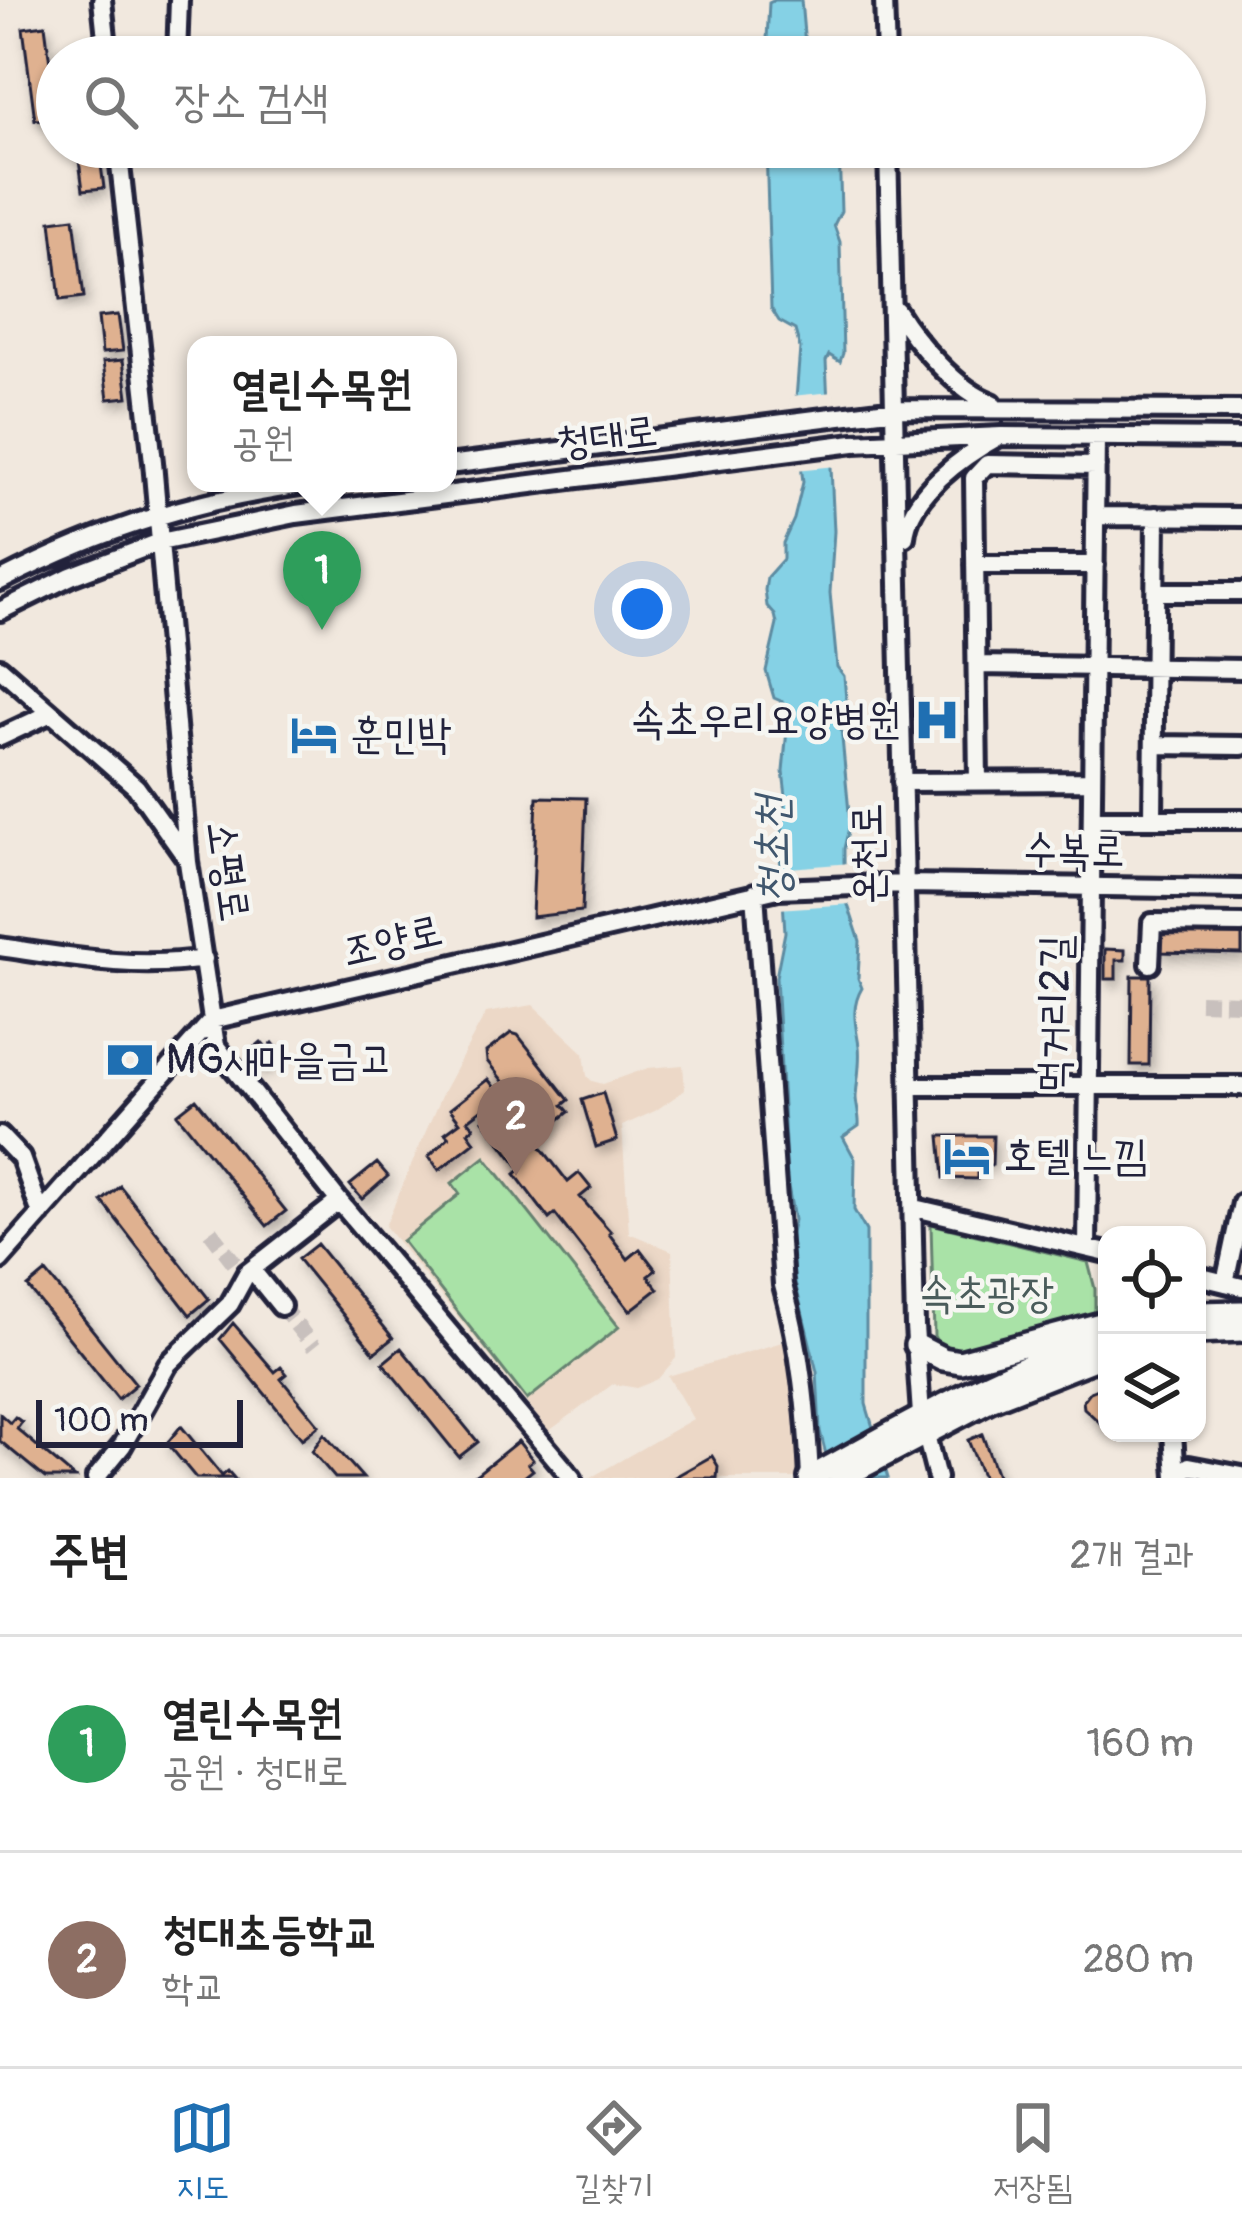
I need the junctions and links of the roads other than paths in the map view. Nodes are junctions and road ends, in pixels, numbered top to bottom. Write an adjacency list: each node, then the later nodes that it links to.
1 (102, 0): 4 (street)
2 (179, 0): 5 (street)
3 (884, 0): 6 (street)
4 (106, 36)
5 (178, 36)
6 (885, 36)
7 (120, 168): 20 (street, 소평로)
8 (889, 168): 9 (street, 온천로)
9 (893, 305): 10 (street); 11 (street, 온천로)
10 (1004, 407): 11 (street, 청대로); 12 (street, 청대로)
11 (896, 410): 16 (street, 온천로); 17 (street, 청대로)
12 (1242, 410)
13 (1000, 436): 14 (street, 청대로); 16 (street, 청대로); 27 (street)
14 (1096, 437): 15 (street, 청대로); 18 (street, 먹거리2길)
15 (1242, 438)
16 (896, 440): 24 (street, 청대로); 27 (street, 온천로)
17 (457, 464)
18 (1096, 466): 21 (street, 먹거리2길); 26 (street)
19 (269, 492): 20 (street)
20 (158, 514): 24 (street, 소평로); 28 (street)
21 (1096, 516): 22 (street); 25 (street, 먹거리2길)
22 (1156, 516): 23 (street); 29 (street)
23 (1242, 517)
24 (160, 542): 31 (street, 청대로); 47 (street, 소평로)
25 (1094, 565): 26 (street); 34 (street, 먹거리2길)
26 (975, 566): 32 (street)
27 (900, 580): 43 (street, 온천로)
28 (0, 581)
29 (1156, 592): 30 (street); 35 (street)
30 (1242, 592)
31 (0, 611)
32 (977, 665): 34 (street); 41 (street)
33 (0, 668): 37 (street)
34 (1092, 668): 35 (street); 42 (street, 먹거리2길)
35 (1155, 668): 36 (street); 39 (street)
36 (1242, 669)
37 (51, 713): 38 (street); 47 (street)
38 (0, 737)
39 (1154, 745): 40 (street); 44 (street)
40 (1242, 746)
41 (978, 781): 42 (street); 43 (street)
42 (1092, 781): 45 (street, 먹거리2길)
43 (902, 782): 48 (street, 온천로)
44 (1153, 818): 45 (street); 46 (street)
45 (1093, 819): 49 (street, 먹거리2길)
46 (1242, 820)
47 (188, 862): 54 (street, 소평로)
48 (904, 884): 49 (street, 수복로); 51 (street, 조양로); 57 (street, 온천로)
49 (1092, 887): 50 (street, 수복로); 58 (street, 먹거리2길)
50 (1242, 889)
51 (755, 893): 56 (street, 조양로); 82 (street)
52 (1242, 924): 55 (street)
53 (0, 947): 54 (street)
54 (204, 959): 56 (street, 소평로)
55 (1150, 964)
56 (212, 1020): 61 (street, 소평로); 64 (street)
57 (910, 1085): 58 (street); 63 (street, 온천로)
58 (1090, 1086): 59 (street); 65 (street, 먹거리2길)
59 (1242, 1086)
60 (0, 1136): 64 (street)
61 (339, 1201): 68 (street); 86 (street, 소평로)
62 (1242, 1204): 69 (street)
63 (915, 1208): 65 (street); 77 (street, 온천로)
64 (41, 1214): 67 (street)
65 (1087, 1248): 66 (street)
66 (1098, 1251)
67 (0, 1260)
68 (252, 1270): 70 (street); 85 (street)
69 (1233, 1285)
70 (281, 1306)
71 (1242, 1312): 73 (main road)
72 (1098, 1324): 77 (main road)
73 (1206, 1325)
74 (1206, 1328): 75 (main road)
75 (1242, 1330)
76 (1098, 1339): 79 (main road)
77 (916, 1345): 79 (street, 온천로)
78 (1098, 1357): 79 (main road)
79 (923, 1425): 80 (main road); 88 (street, 온천로)
80 (892, 1440): 82 (main road); 87 (main road)
81 (1170, 1442): 83 (street)
82 (813, 1476)
83 (1172, 1477): 84 (street)
84 (1242, 1477)
85 (96, 1478)
86 (572, 1478)
87 (841, 1478)
88 (937, 1478)

